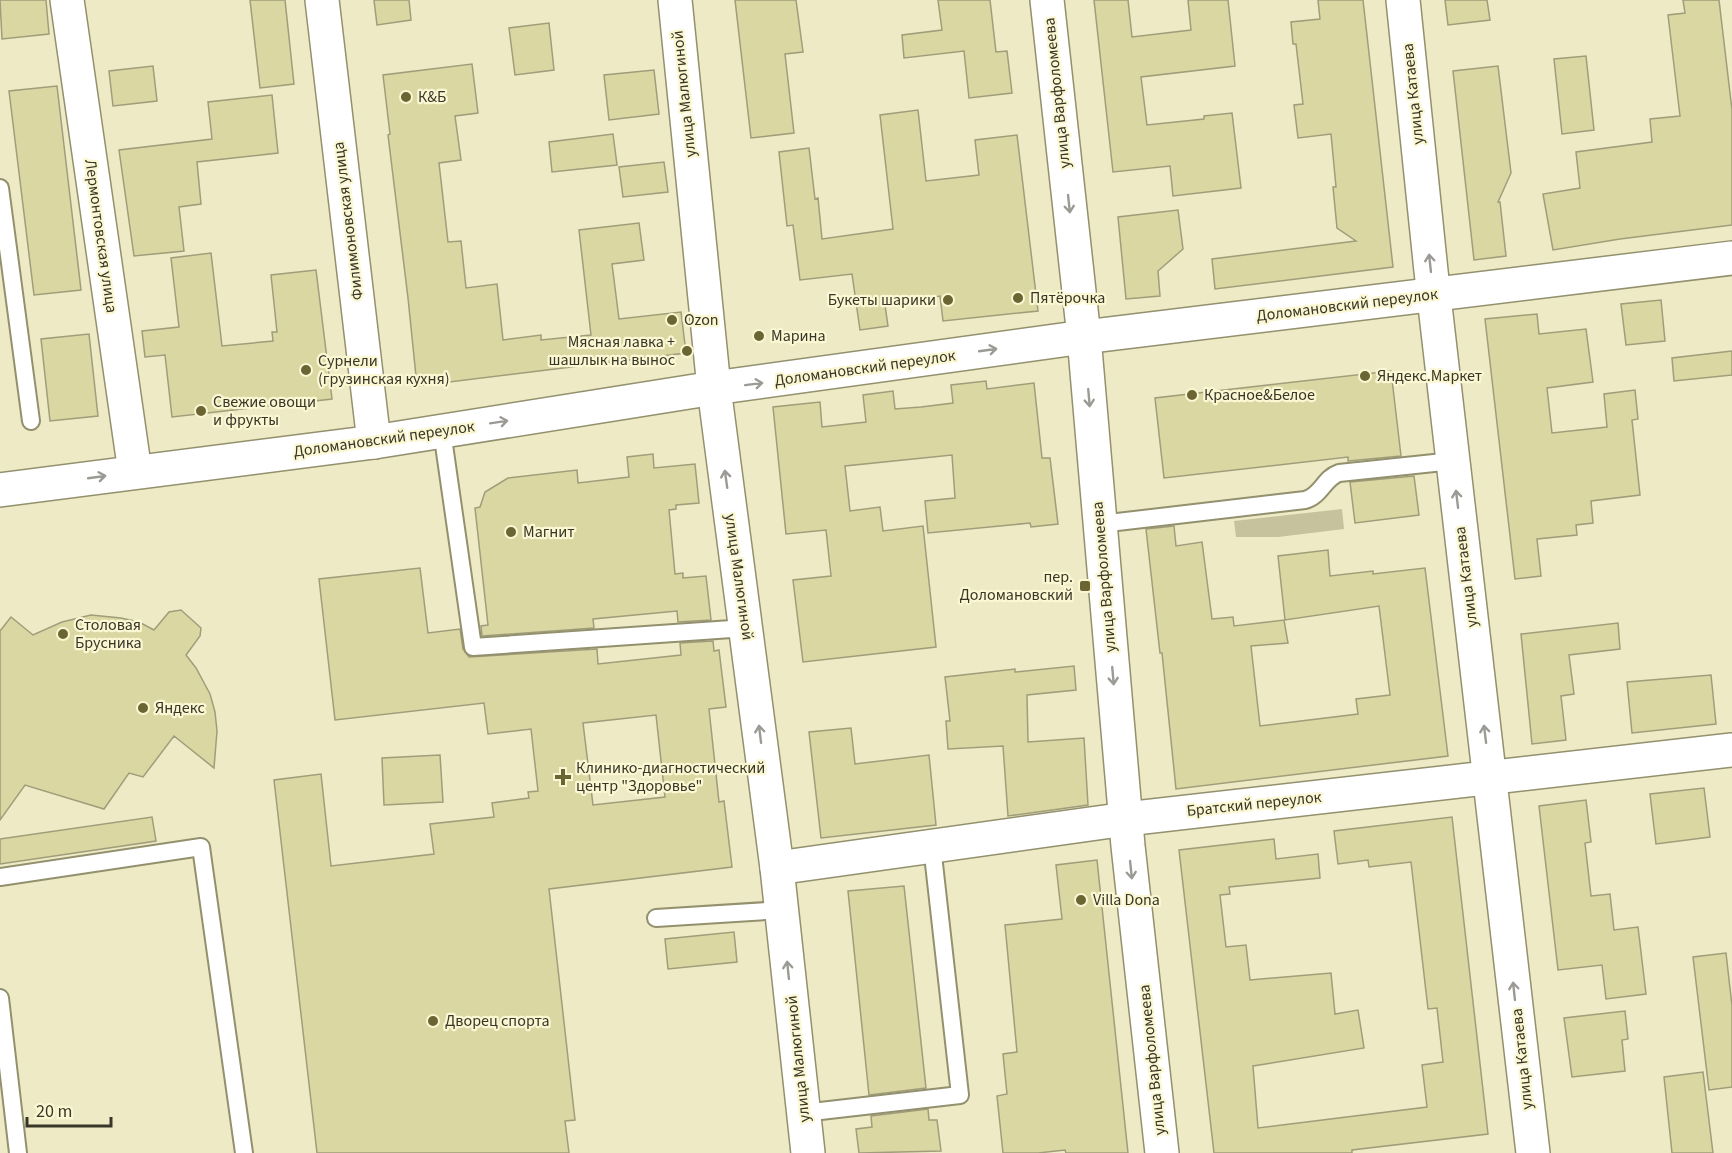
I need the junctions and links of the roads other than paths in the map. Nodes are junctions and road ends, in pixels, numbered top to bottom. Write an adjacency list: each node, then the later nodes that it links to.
1 (67, 0): 15 (street, Лермонтовская улица)
2 (322, 0): 13 (street, Филимоновская улица)
3 (675, 0): 10 (street, улица Малюгиной)
4 (1047, 0): 9 (street, улица Варфоломеева, one-way to 9)
5 (1403, 0): 8 (street, улица Катаева, one-way to 5)
6 (0, 188): 11 (lane)
7 (1732, 258): 8 (street, Доломановский переулок)
8 (1434, 295): 9 (street, Доломановский переулок); 14 (street, улица Катаева)
9 (1084, 337): 10 (street, Доломановский переулок, one-way to 9); 17 (street, улица Варфоломеева, one-way to 17)
10 (714, 388): 12 (street, Доломановский переулок, one-way to 10); 18 (street, улица Малюгиной, one-way to 10)
11 (31, 421)
12 (442, 431): 13 (street, Доломановский переулок); 18 (lane)
13 (374, 442): 15 (street, Доломановский переулок)
14 (1453, 461): 17 (lane); 20 (street, улица Катаева, one-way to 14)
15 (135, 472): 16 (street, Доломановский переулок, one-way to 15)
16 (0, 490)
17 (1100, 524): 21 (street, улица Варфоломеева, one-way to 21)
18 (746, 628): 23 (street, улица Малюгиной, one-way to 18)
19 (1732, 750): 20 (street, Братский переулок)
20 (1490, 778): 21 (street, Братский переулок); 33 (street, улица Катаева, one-way to 20)
21 (1126, 819): 22 (street, Братский переулок); 32 (street, улица Варфоломеева, one-way to 32)
22 (932, 846): 23 (street, Братский переулок); 28 (lane)
23 (777, 868): 25 (street, улица Малюгиной)
24 (0, 877): 30 (lane)
25 (782, 910): 26 (lane); 28 (street, улица Малюгиной, one-way to 25)
26 (656, 918)
27 (0, 998): 29 (lane)
28 (803, 1113): 31 (street, улица Малюгиной)
29 (18, 1153)
30 (244, 1153)
31 (808, 1153)
32 (1162, 1153)
33 (1533, 1153)

